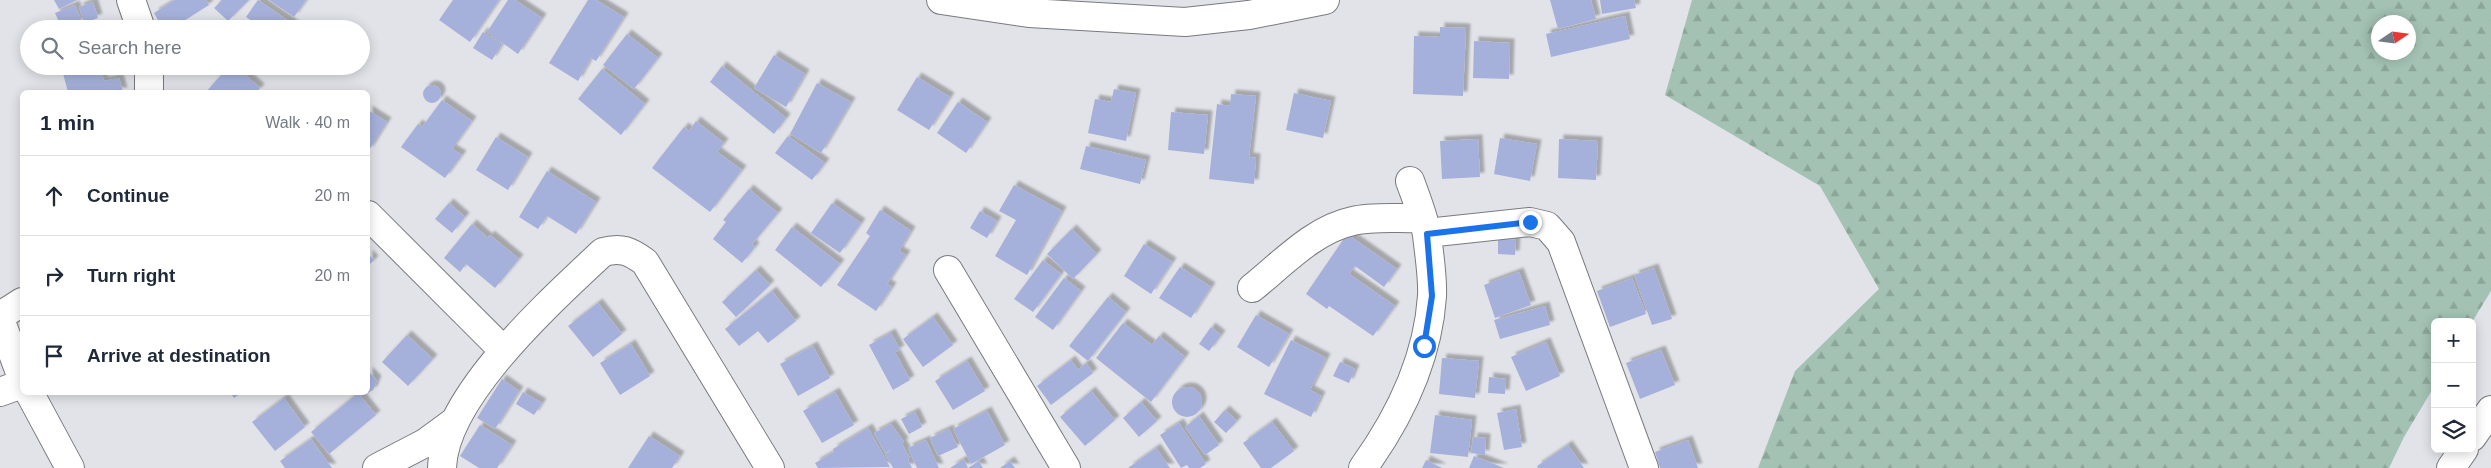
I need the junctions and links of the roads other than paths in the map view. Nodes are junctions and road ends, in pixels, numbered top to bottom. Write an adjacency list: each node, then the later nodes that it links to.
1 (131, 0): 4 (street)
2 (941, 0): 3 (street)
3 (1325, 0)
4 (138, 20)
5 (149, 75): 6 (street)
6 (149, 90)
7 (1410, 181): 9 (street)
8 (370, 217): 14 (street)
9 (1424, 226): 11 (street); 28 (street); 29 (street)
10 (948, 270): 27 (street)
11 (1252, 288)
12 (20, 303): 13 (street)
13 (0, 317): 15 (street)
14 (504, 351): 20 (street); 26 (street)
15 (20, 372)
16 (20, 385): 17 (street)
17 (0, 392)
18 (31, 395): 23 (street)
19 (2491, 410): 21 (street)
20 (456, 421): 24 (street); 25 (street)
21 (2476, 431)
22 (2461, 453): 30 (street)
23 (70, 468)
24 (377, 468)
25 (442, 468)
26 (770, 468)
27 (1066, 468)
28 (1363, 468)
29 (1644, 468)
30 (2451, 468)

